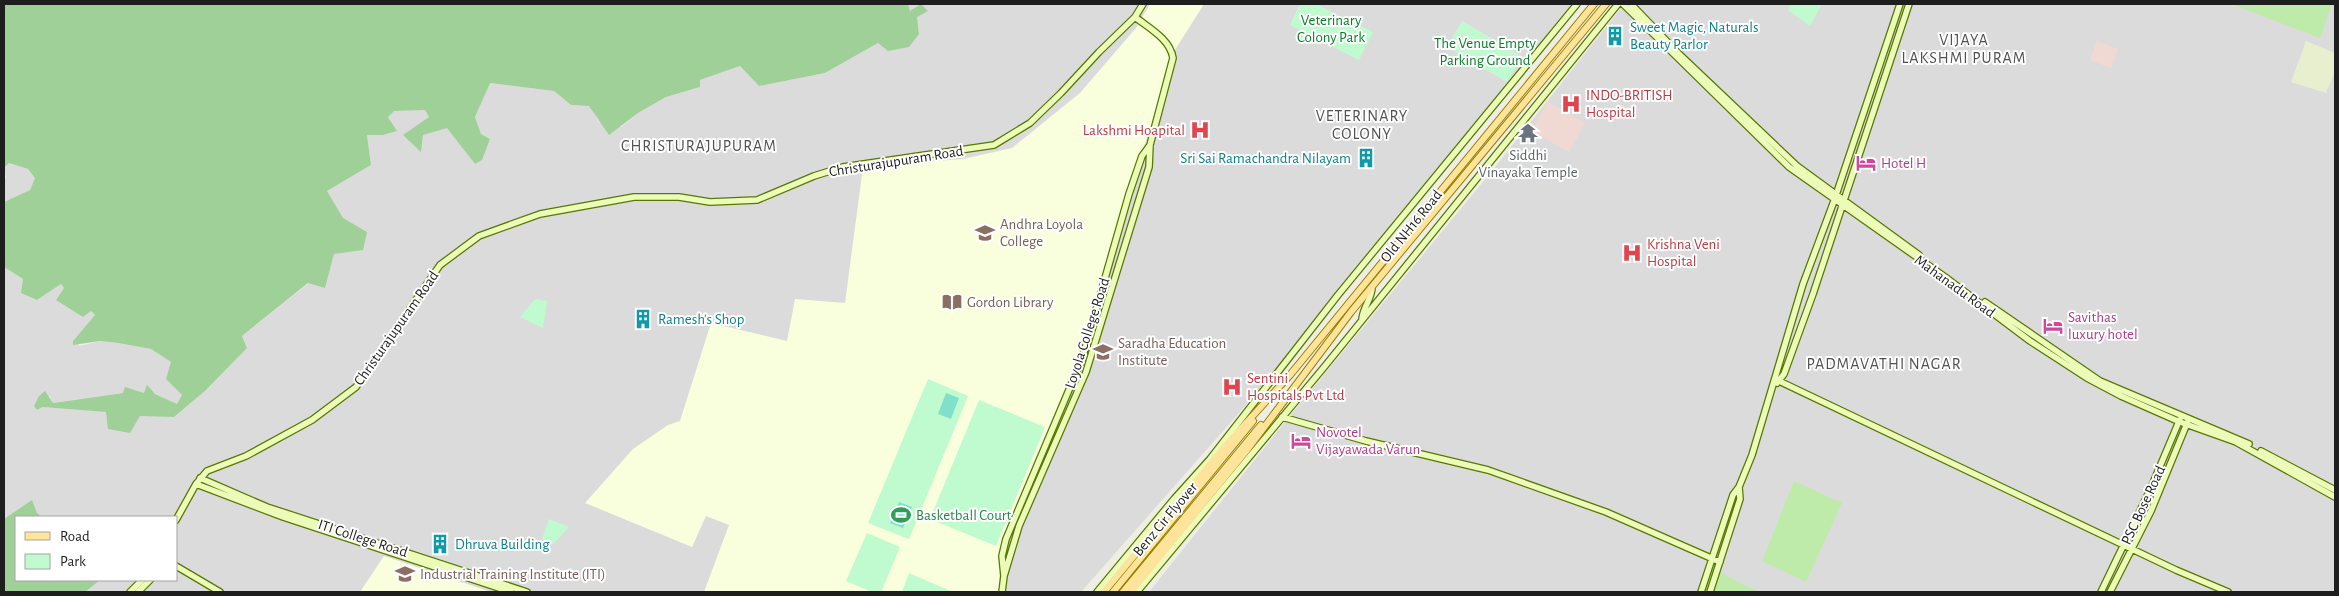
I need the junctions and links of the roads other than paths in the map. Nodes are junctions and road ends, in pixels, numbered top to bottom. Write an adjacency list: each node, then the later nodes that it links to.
1 (1143, 4): 10 (street, Christurajupuram Road)
2 (1577, 4): 46 (street)
3 (1594, 4): 19 (main road, Old NH16 Road)
4 (1606, 4): 15 (main road, Old NH16 Road)
5 (1618, 4): 16 (street)
6 (1623, 4): 11 (street, Mahanadu Road)
7 (1631, 4): 11 (street, Mahanadu Road)
8 (1900, 4): 13 (street)
9 (1910, 4): 14 (street)
10 (1135, 17): 12 (street, Loyola College Road); 26 (street, Christurajupuram Road)
11 (1766, 142): 13 (street, Mahanadu Road)
12 (1150, 145): 37 (street, Loyola College Road); 37 (street, Loyola College Road)
13 (1835, 198): 14 (street, Mahanadu Road); 18 (street)
14 (1842, 203): 17 (street); 22 (street, Mahanadu Road)
15 (1372, 287): 16 (street); 20 (main road, Old NH16 Road)
16 (1362, 319): 21 (street)
17 (1779, 381): 18 (street); 32 (street)
18 (1774, 386): 28 (street)
19 (1270, 397): 24 (main road, Old NH16 Road); 48 (main road)
20 (1284, 400): 25 (main road, Old NH16 Road); 49 (main road)
21 (1282, 417): 34 (street); 51 (street)
22 (2181, 419): 23 (street, Mahanadu Road); 32 (street, PSC Bose Road)
23 (2188, 421): 29 (street, Mahanadu Road); 30 (street, Mahanadu Road); 33 (street, PSC Bose Road)
24 (1226, 445): 47 (main road, Benz Cir Flyover)
25 (1247, 450): 50 (main road, Benz Cir Flyover)
26 (200, 478): 27 (street, Christurajupuram Road); 44 (street, ITI College Road)
27 (196, 484): 31 (street, Christurajupuram Road); 43 (street, ITI College Road)
28 (1739, 487): 34 (street); 35 (street)
29 (2335, 490)
30 (2335, 497)
31 (178, 516)
32 (2124, 545): 33 (street); 54 (street, PSC Bose Road)
33 (2133, 549): 55 (street, PSC Bose Road); 56 (street)
34 (1712, 558): 35 (street); 52 (street)
35 (1720, 562): 53 (street)
36 (178, 567): 42 (street)
37 (1004, 576): 45 (street, Loyola College Road)
38 (141, 581): 40 (street)
39 (149, 581): 41 (street)
40 (130, 592)
41 (138, 592)
42 (220, 592)
43 (511, 592)
44 (527, 592)
45 (1002, 592)
46 (1098, 592)
47 (1104, 592)
48 (1113, 592)
49 (1123, 592)
50 (1131, 592)
51 (1137, 592)
52 (1701, 592)
53 (1710, 592)
54 (2101, 592)
55 (2110, 592)
56 (2228, 592)

